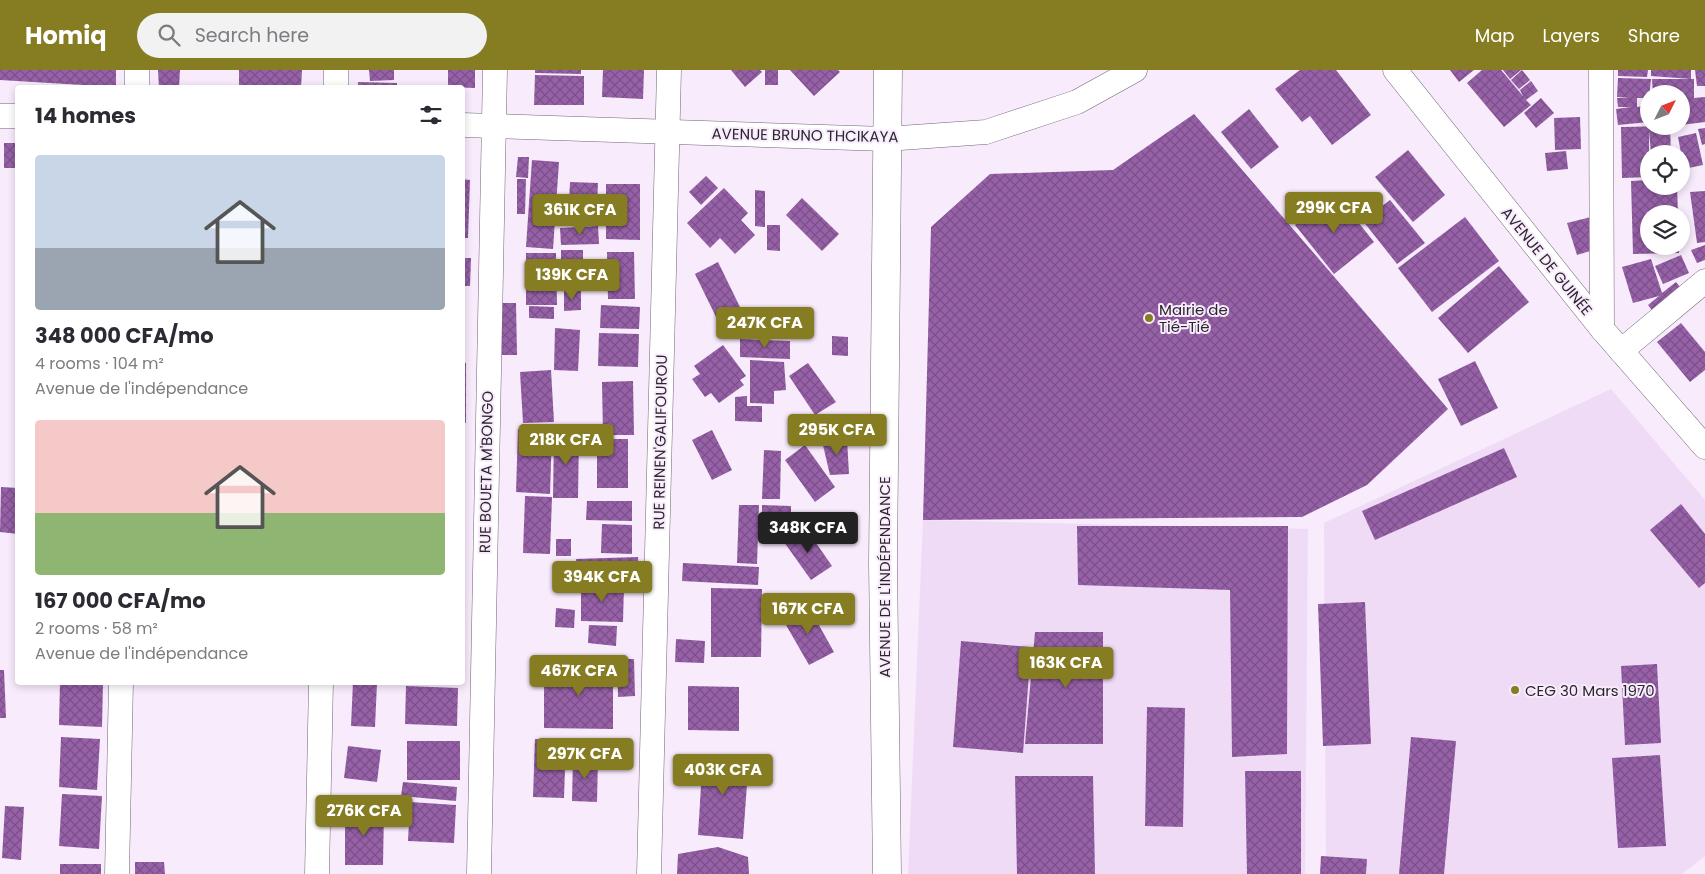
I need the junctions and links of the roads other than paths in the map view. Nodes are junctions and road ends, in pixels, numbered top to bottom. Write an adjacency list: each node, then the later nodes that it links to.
1 (137, 70): 9 (street)
2 (336, 70): 10 (street)
3 (495, 70): 14 (street, RUE BOUETA M'BONGO)
4 (669, 70): 15 (street, RUE REINEN'GALIFOUROU)
5 (888, 70): 16 (street, AVENUE DE L'INDÉPENDANCE)
6 (1135, 70): 16 (street, AVENUE BRUNO THCIKAYA)
7 (1395, 70): 18 (street, AVENUE DE GUINÉE)
8 (1601, 70): 18 (street)
9 (137, 85)
10 (336, 85)
11 (0, 116): 12 (street)
12 (15, 116)
13 (465, 125): 14 (street, AVENUE BRUNO THCIKAYA)
14 (493, 126): 15 (street, AVENUE BRUNO THCIKAYA); 25 (street, RUE BOUETA M'BONGO)
15 (667, 131): 16 (street, AVENUE BRUNO THCIKAYA); 26 (street, RUE REINEN'GALIFOUROU)
16 (886, 139): 27 (street, AVENUE DE L'INDÉPENDANCE)
17 (1705, 281): 19 (street)
18 (1602, 329): 19 (street, AVENUE DE GUINÉE)
19 (1621, 352): 20 (street, AVENUE DE GUINÉE)
20 (1705, 447)
21 (121, 685): 23 (street)
22 (321, 685): 24 (street)
23 (117, 874)
24 (317, 874)
25 (479, 874)
26 (649, 874)
27 (887, 874)

